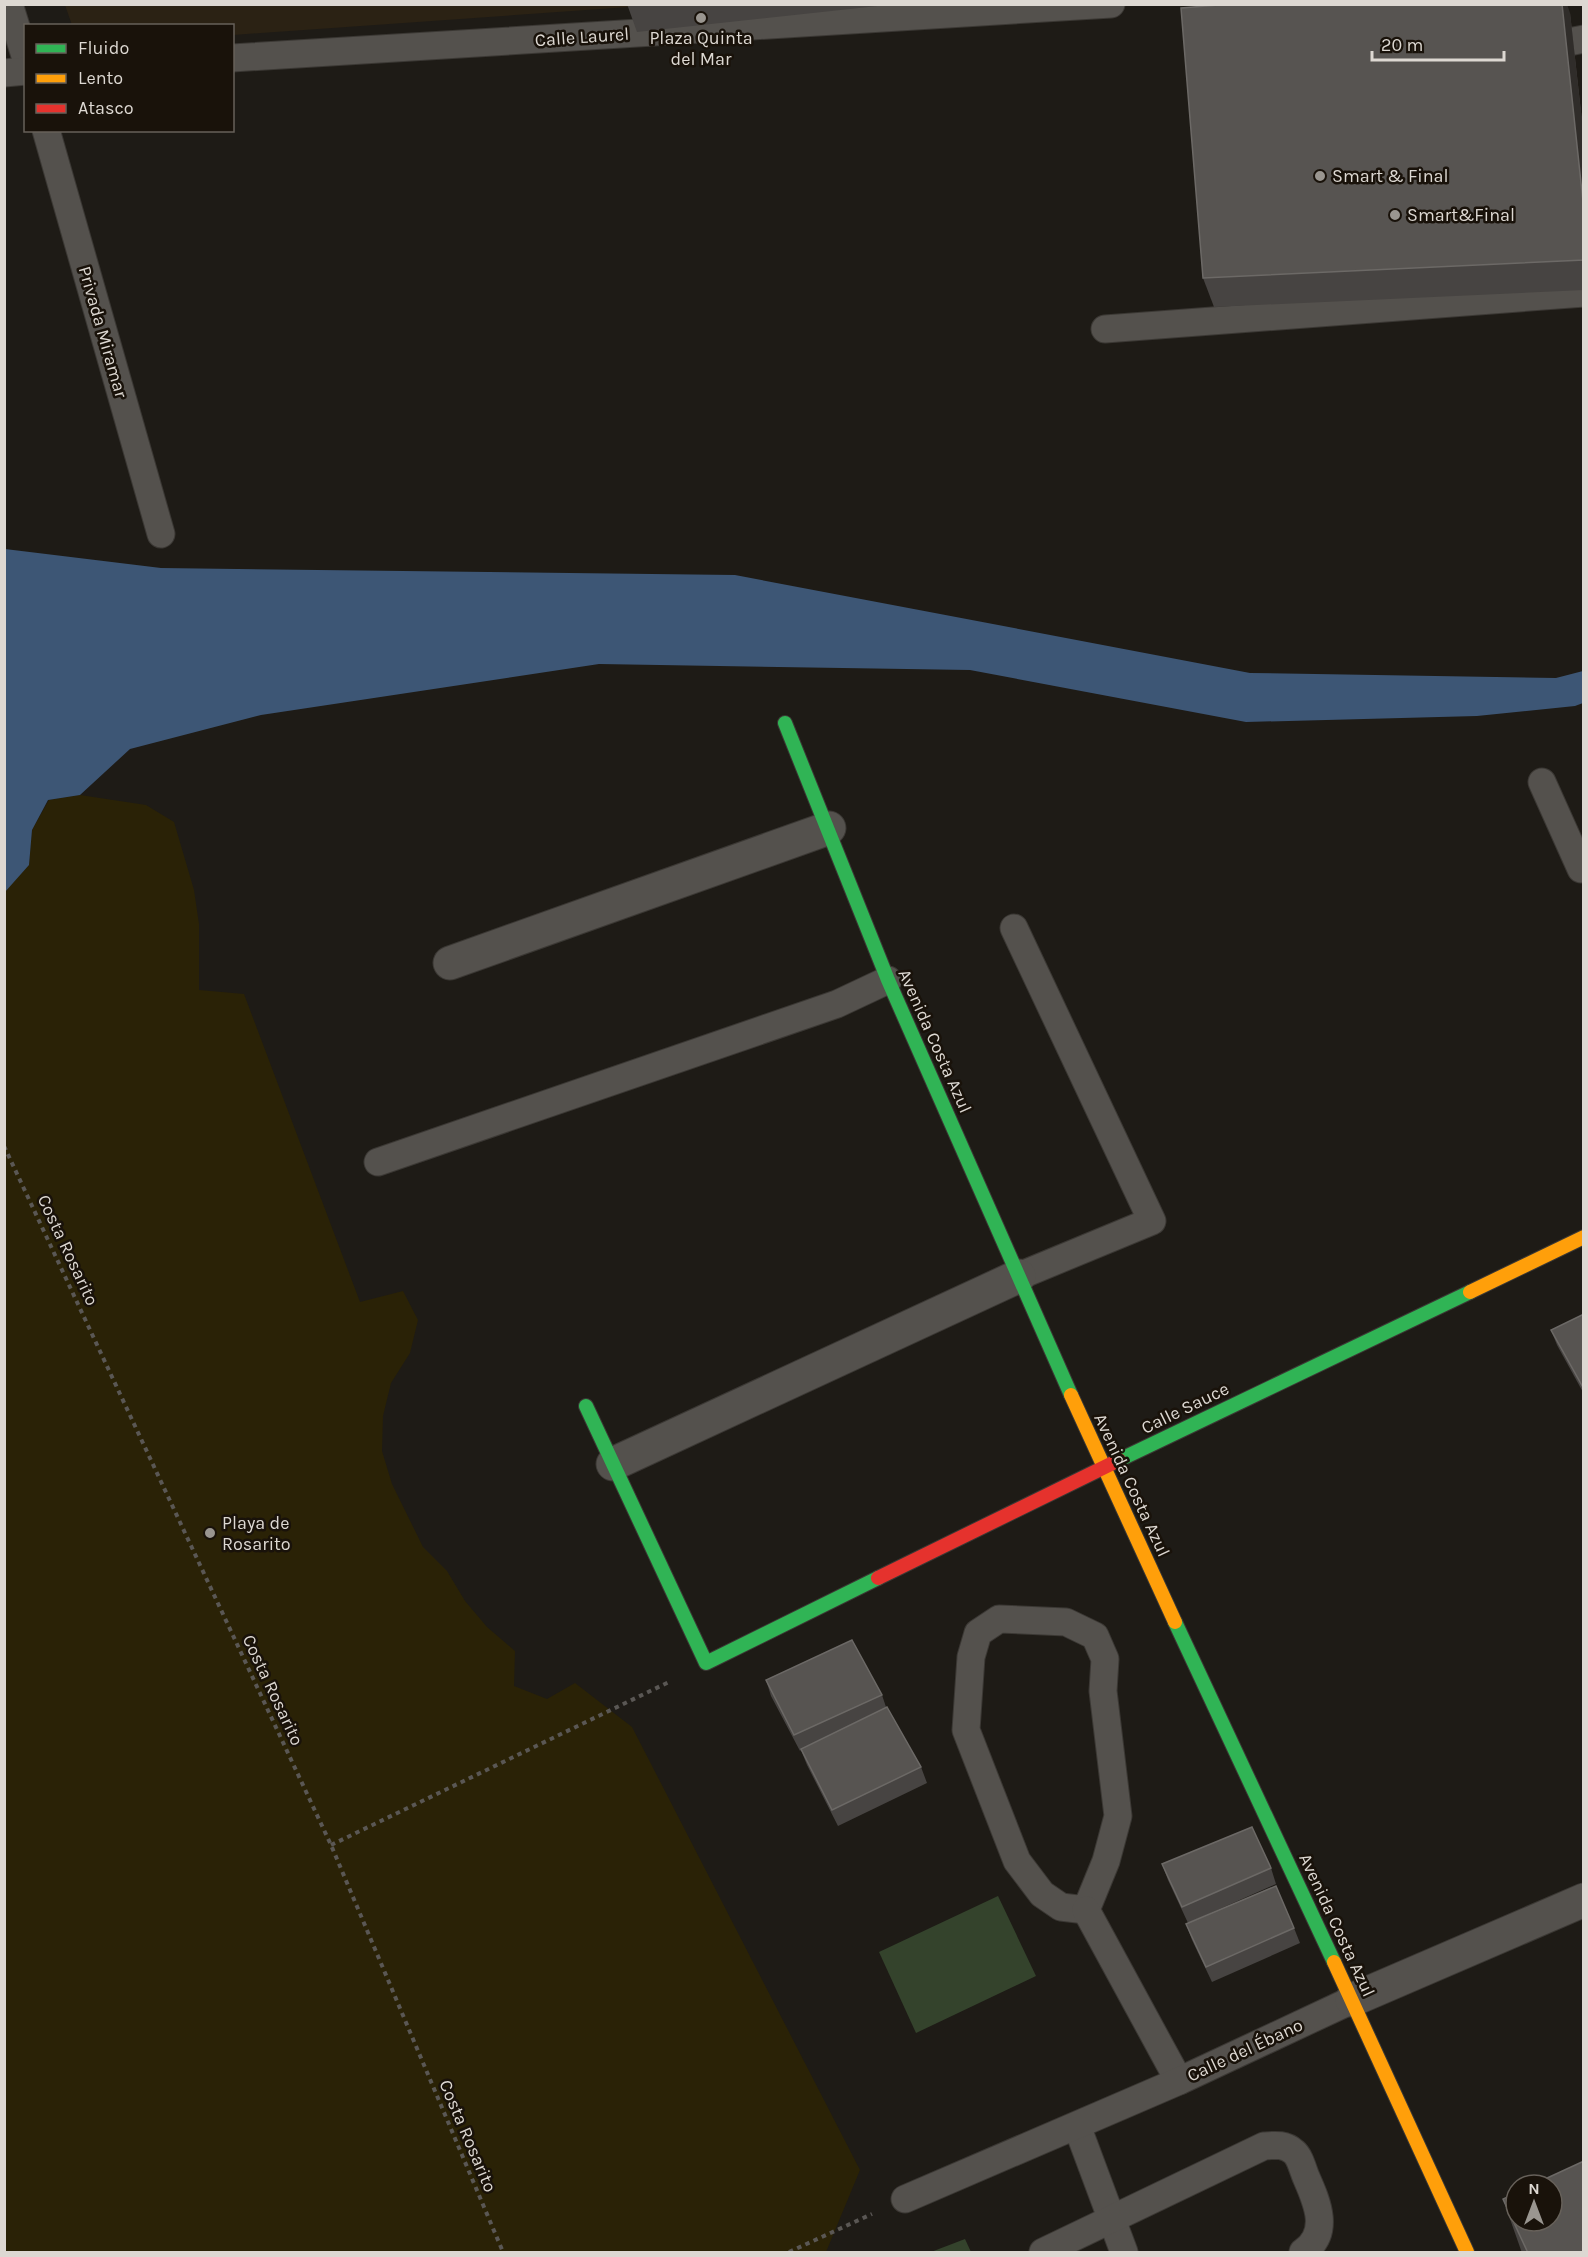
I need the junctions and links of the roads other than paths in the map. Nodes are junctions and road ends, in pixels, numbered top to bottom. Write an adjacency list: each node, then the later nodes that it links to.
1 (9, 4): 4 (lane)
2 (1111, 4): 6 (lane, Calle Laurel)
3 (1584, 39): 5 (lane)
4 (24, 53)
5 (1510, 54)
6 (234, 58)
7 (24, 71): 8 (lane)
8 (4, 73)
9 (47, 132): 12 (lane, Privada Miramar)
10 (1584, 293): 11 (lane)
11 (1105, 329)
12 (161, 534)
13 (785, 723): 15 (street, Avenida Costa Azul)
14 (1542, 782): 16 (lane)
15 (829, 828): 18 (street); 19 (street, Avenida Costa Azul)
16 (1584, 868)
17 (1014, 928): 22 (lane)
18 (450, 963)
19 (888, 980): 20 (lane); 22 (street, Avenida Costa Azul)
20 (378, 1162)
21 (1584, 1237): 25 (street, Calle Sauce)
22 (1019, 1276): 24 (street); 25 (street, Avenida Costa Azul)
23 (586, 1406): 24 (street)
24 (613, 1464): 25 (street, Calle Sauce)
25 (1103, 1467): 28 (street, Avenida Costa Azul)
26 (1584, 1900): 28 (street, Calle del Ébano)
27 (1086, 1910): 27 (lane); 29 (lane)
28 (1352, 2000): 29 (lane, Calle del Ébano); 36 (street, Avenida Costa Azul)
29 (1179, 2081): 30 (lane, Calle del Ébano)
30 (1077, 2126): 31 (lane, Calle del Ébano); 32 (lane)
31 (905, 2199)
32 (1112, 2220): 33 (lane); 34 (lane); 35 (lane)
33 (1043, 2253)
34 (1124, 2253)
35 (1303, 2253)
36 (1467, 2253)

